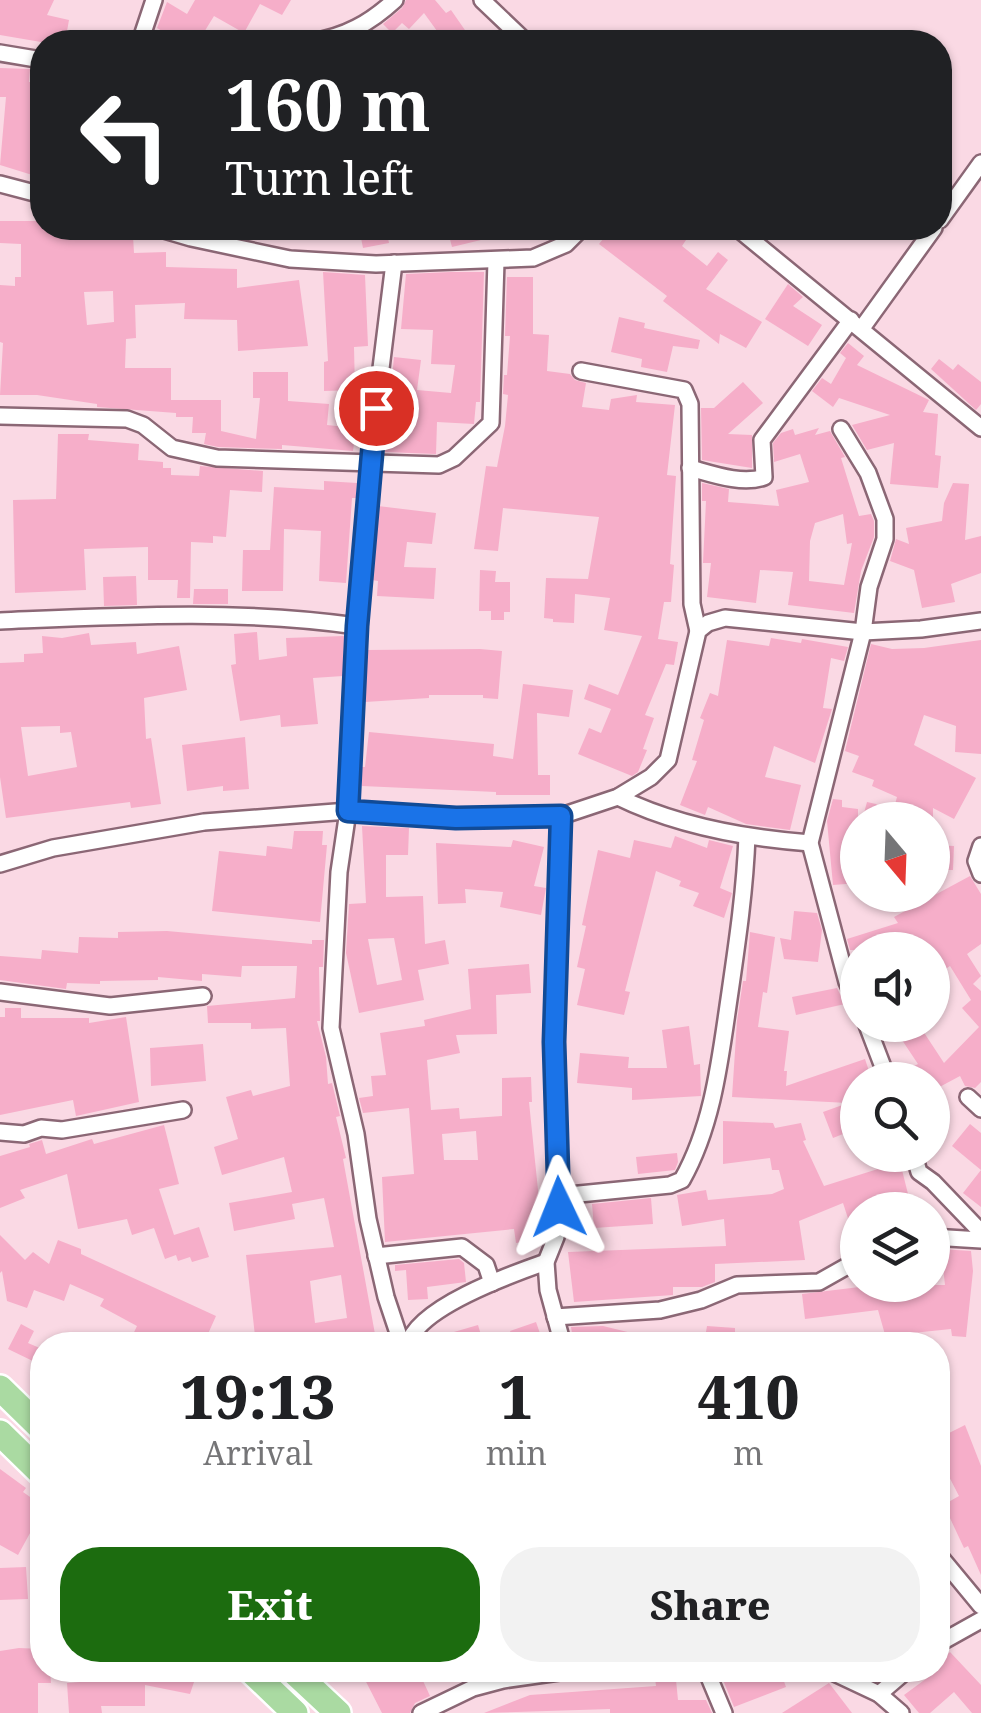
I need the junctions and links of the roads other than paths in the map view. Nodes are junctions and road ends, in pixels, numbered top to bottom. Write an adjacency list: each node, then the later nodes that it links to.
1 (154, 0): 4 (street)
2 (395, 0): 5 (street)
3 (482, 0): 6 (street)
4 (144, 30)
5 (352, 30)
6 (513, 30)
7 (0, 53): 8 (street)
8 (30, 58)
9 (981, 163): 12 (street)
10 (0, 184): 11 (street)
11 (30, 193)
12 (952, 203)
13 (200, 240): 18 (street)
14 (570, 240): 17 (street)
15 (752, 240): 19 (street)
16 (924, 240): 19 (street)
17 (496, 261): 18 (street); 24 (street)
18 (394, 263): 24 (street)
19 (856, 324): 22 (street); 25 (street)
20 (581, 371): 25 (street)
21 (0, 416): 24 (street)
22 (981, 428)
23 (841, 429): 30 (street)
24 (370, 465): 28 (street)
25 (690, 468): 29 (street)
26 (981, 621): 30 (street)
27 (0, 622): 28 (street)
28 (357, 626): 32 (street)
29 (698, 631): 30 (street); 31 (street)
30 (863, 632): 35 (street)
31 (618, 797): 33 (street); 34 (street)
32 (348, 811): 33 (street); 37 (street); 51 (street)
33 (561, 816): 47 (street)
34 (746, 836): 35 (street); 47 (street)
35 (810, 843): 39 (street)
36 (981, 846): 38 (street)
37 (0, 864)
38 (981, 874)
39 (840, 956)
40 (0, 992): 41 (street)
41 (203, 996)
42 (968, 1097): 43 (street)
43 (981, 1109)
44 (183, 1110): 45 (street)
45 (0, 1132)
46 (919, 1172): 48 (street)
47 (559, 1196): 52 (street)
48 (981, 1232)
49 (950, 1237): 50 (street)
50 (981, 1240)
51 (376, 1256): 54 (street); 56 (street)
52 (546, 1262): 54 (street); 55 (street)
53 (840, 1272): 55 (street)
54 (492, 1283): 57 (street)
55 (555, 1317): 58 (street)
56 (400, 1332)
57 (415, 1332)
58 (559, 1332)
59 (0, 1388): 60 (highway)
60 (30, 1418)
61 (0, 1433): 62 (highway)
62 (30, 1462)
63 (950, 1569): 64 (street)
64 (981, 1606)
65 (981, 1620): 66 (street)
66 (950, 1637)
67 (263, 1682): 74 (highway)
68 (305, 1682): 75 (highway)
69 (496, 1682): 76 (street)
70 (711, 1682): 77 (street)
71 (853, 1682): 73 (street)
72 (892, 1682): 73 (street)
73 (878, 1694): 78 (street)
74 (296, 1713)
75 (338, 1713)
76 (421, 1713)
77 (724, 1713)
78 (900, 1713)

